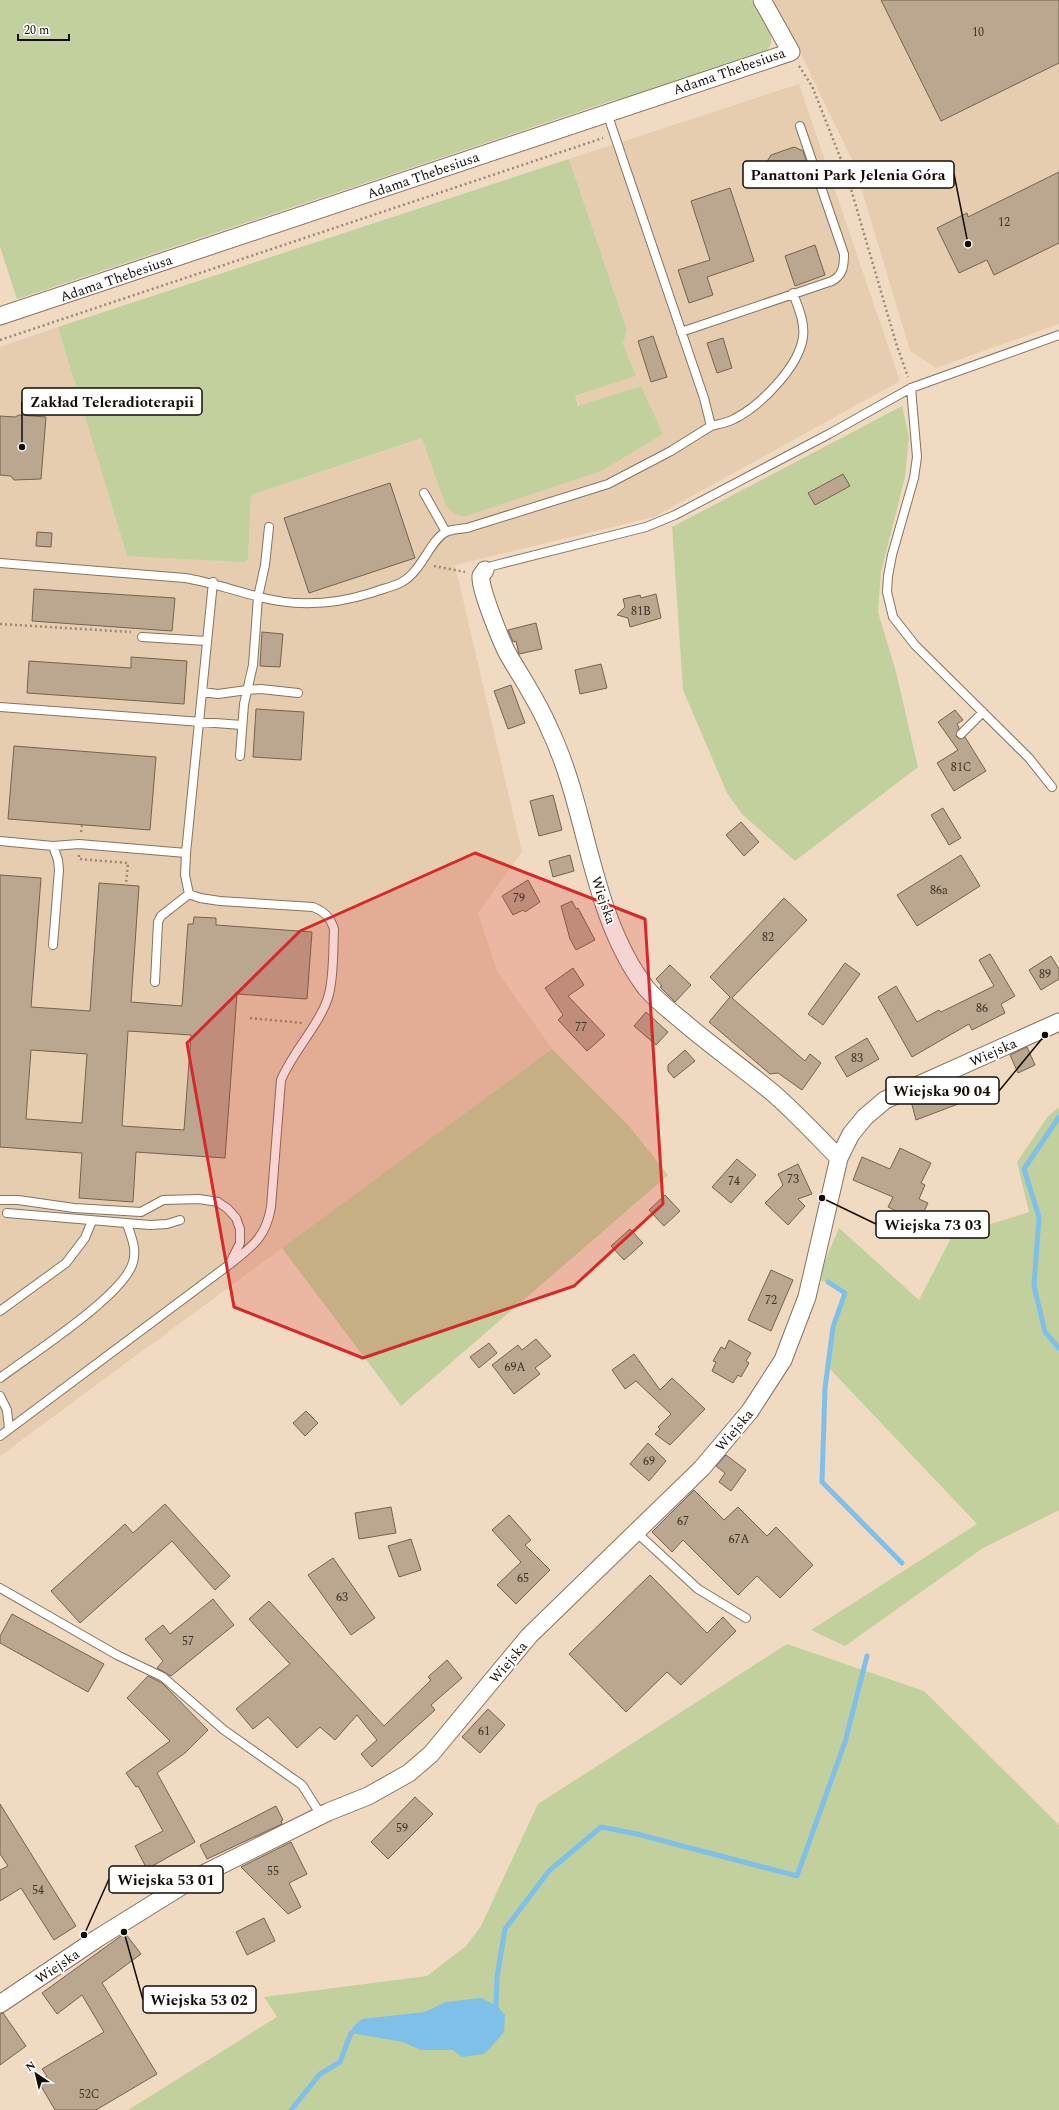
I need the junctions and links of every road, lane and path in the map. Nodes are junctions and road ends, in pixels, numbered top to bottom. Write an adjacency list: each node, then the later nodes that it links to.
1 (762, 0): 2 (street, Adama Thebesiusa)
2 (791, 52): 3 (street, Adama Thebesiusa); 11 (path)
3 (607, 113): 5 (lane); 7 (street, Adama Thebesiusa)
4 (800, 126): 6 (lane)
5 (614, 135): 8 (lane); 10 (path)
6 (793, 293): 8 (lane); 12 (lane)
7 (0, 316)
8 (681, 332): 12 (lane)
9 (1059, 335): 11 (lane)
10 (0, 340)
11 (911, 388): 18 (lane); 28 (lane)
12 (711, 426): 15 (lane)
13 (424, 493): 15 (lane)
14 (269, 527): 20 (lane)
15 (446, 532): 17 (lane)
16 (0, 563): 19 (lane)
17 (420, 566): 18 (path); 20 (lane)
18 (483, 573): 43 (street, Wiejska)
19 (213, 582): 20 (lane); 23 (lane)
20 (258, 597): 24 (lane)
21 (0, 624): 22 (path)
22 (142, 637): 23 (lane)
23 (207, 641): 25 (lane)
24 (247, 690): 25 (lane); 26 (lane); 30 (lane)
25 (202, 692): 29 (lane)
26 (298, 693)
27 (0, 707): 29 (lane)
28 (983, 712): 31 (lane); 33 (lane)
29 (198, 723): 30 (lane); 36 (lane)
30 (242, 725): 32 (lane)
31 (961, 734)
32 (240, 756)
33 (1052, 787)
34 (0, 841): 35 (lane)
35 (53, 846): 36 (lane); 38 (lane)
36 (186, 853): 37 (lane)
37 (189, 894): 39 (lane); 42 (lane)
38 (53, 945)
39 (155, 982)
40 (250, 1018): 42 (path)
41 (1059, 1022): 43 (street, Wiejska)
42 (311, 1028): 49 (lane)
43 (839, 1158): 55 (street, Wiejska)
44 (0, 1200): 49 (lane)
45 (7, 1213): 47 (lane)
46 (180, 1220): 48 (lane)
47 (92, 1221): 48 (lane); 50 (lane)
48 (128, 1224): 51 (lane)
49 (230, 1264): 53 (lane)
50 (0, 1311)
51 (0, 1378)
52 (0, 1396): 53 (lane)
53 (9, 1430): 54 (lane)
54 (0, 1436)
55 (636, 1532): 57 (lane); 58 (street, Wiejska)
56 (0, 1588): 58 (lane)
57 (746, 1618)
58 (321, 1815): 59 (street, Wiejska)
59 (0, 2004)

